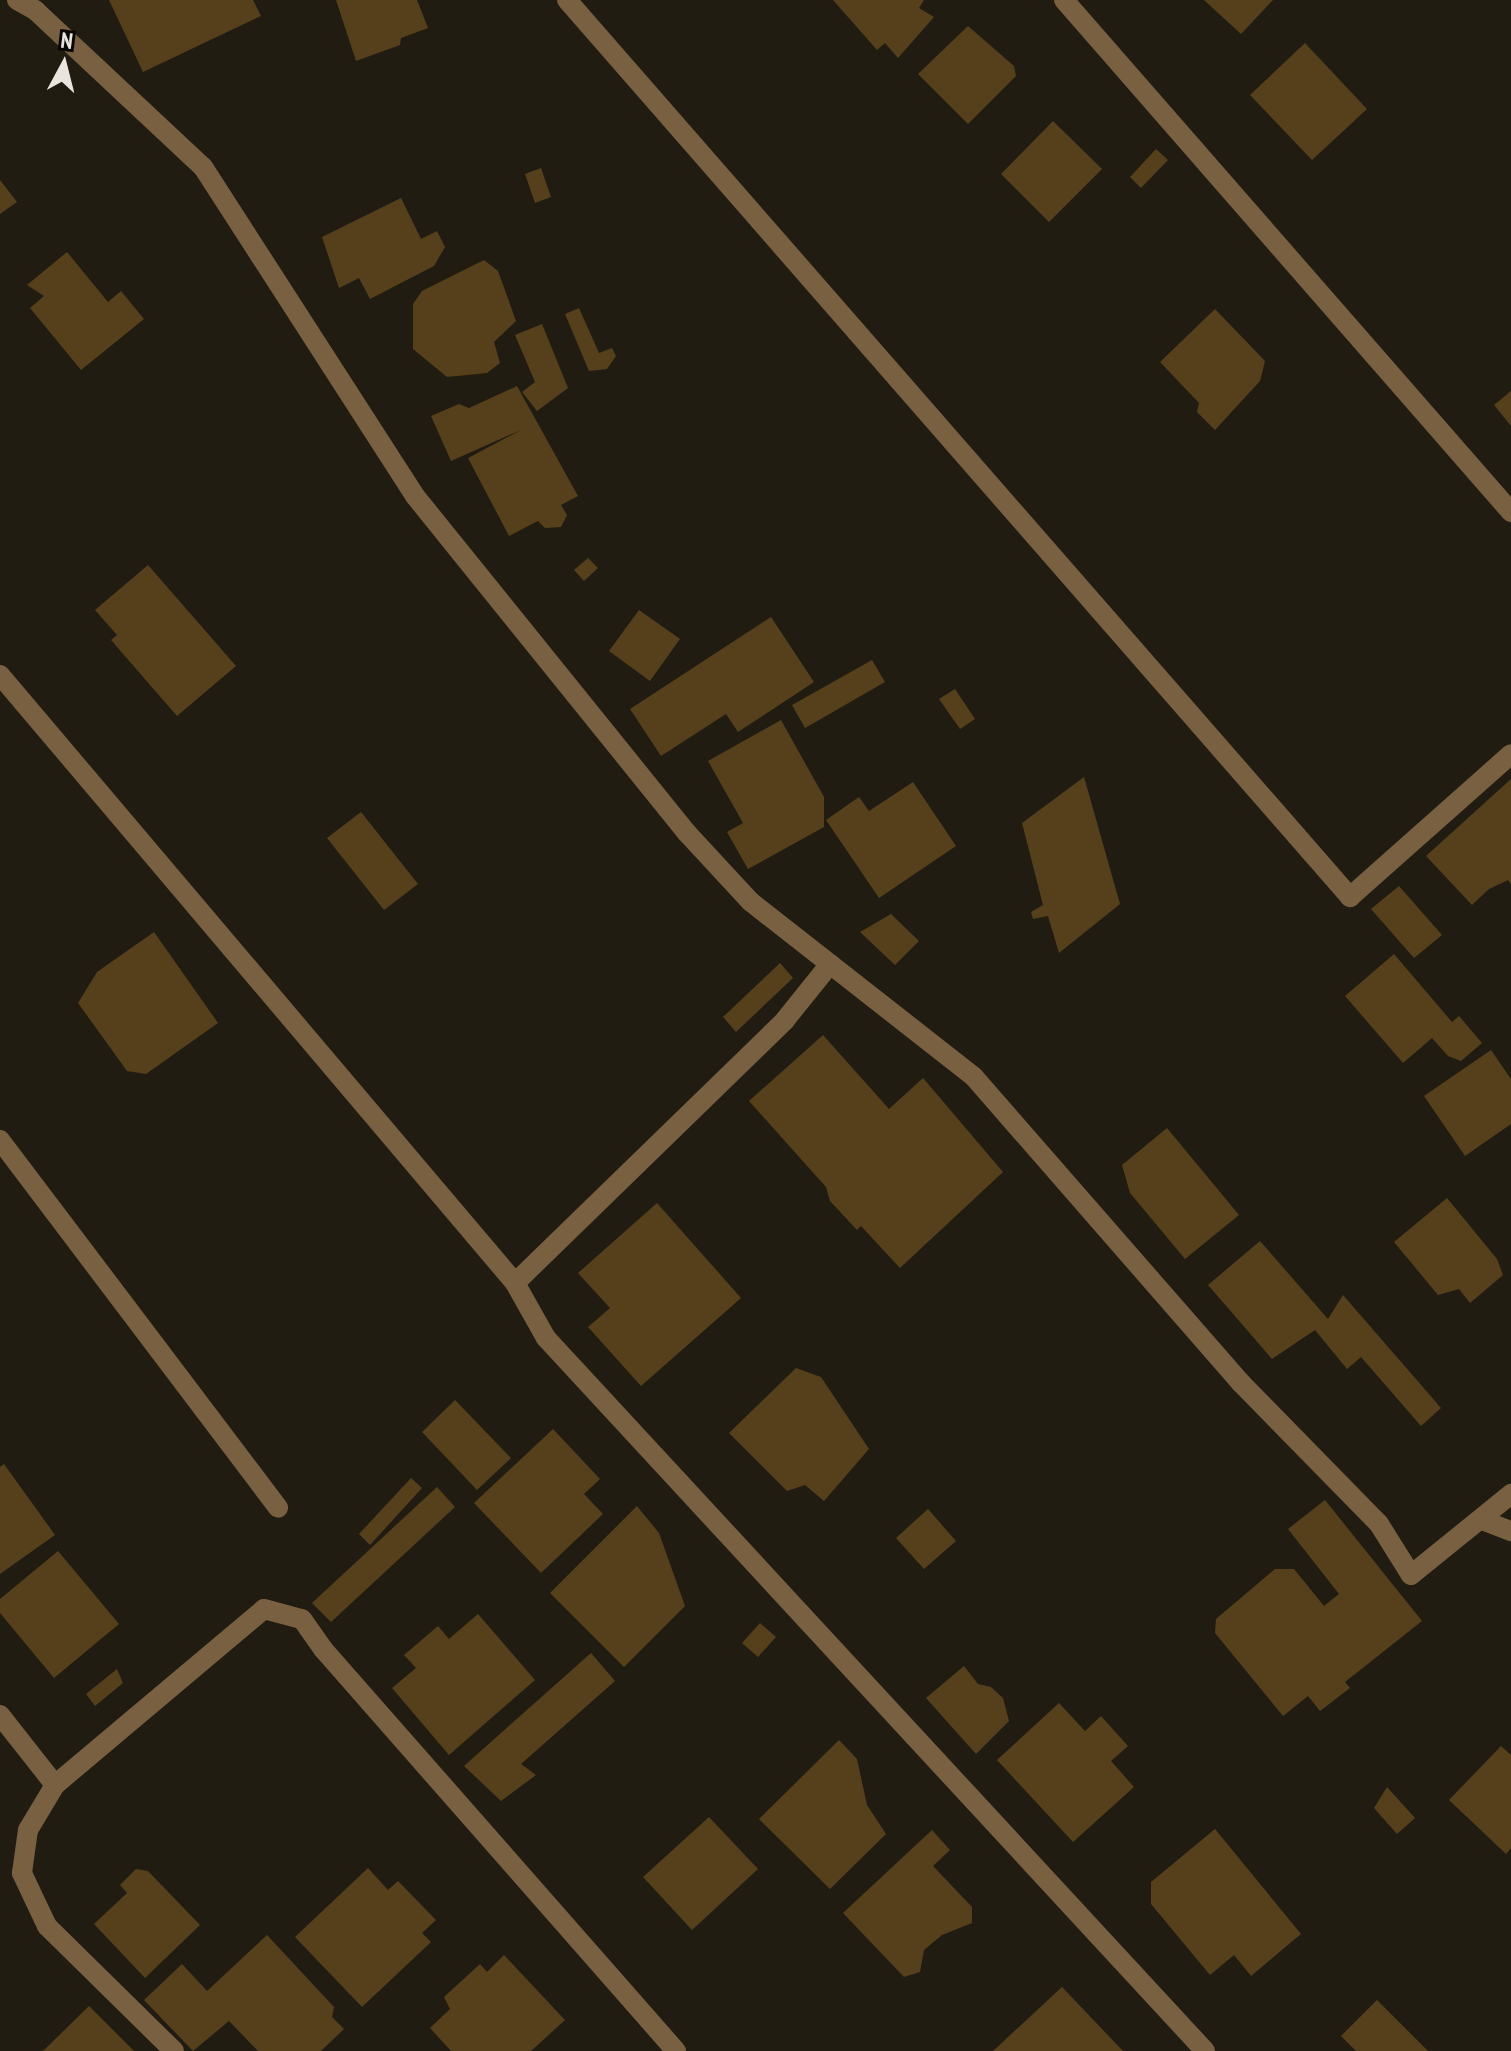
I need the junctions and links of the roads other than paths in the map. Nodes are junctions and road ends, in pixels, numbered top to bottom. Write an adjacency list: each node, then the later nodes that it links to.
1 (17, 0): 7 (street)
2 (567, 0): 6 (street)
3 (1064, 0): 4 (street)
4 (1511, 512)
5 (0, 675): 9 (street)
6 (1511, 754)
7 (830, 964): 9 (street); 12 (street)
8 (0, 1140): 11 (street)
9 (515, 1283): 18 (street)
10 (1511, 1494): 12 (street)
11 (278, 1508)
12 (1482, 1520): 13 (street)
13 (1511, 1531)
14 (0, 1715): 15 (street)
15 (55, 1785): 16 (street); 17 (street)
16 (174, 2051)
17 (676, 2051)
18 (1205, 2051)

